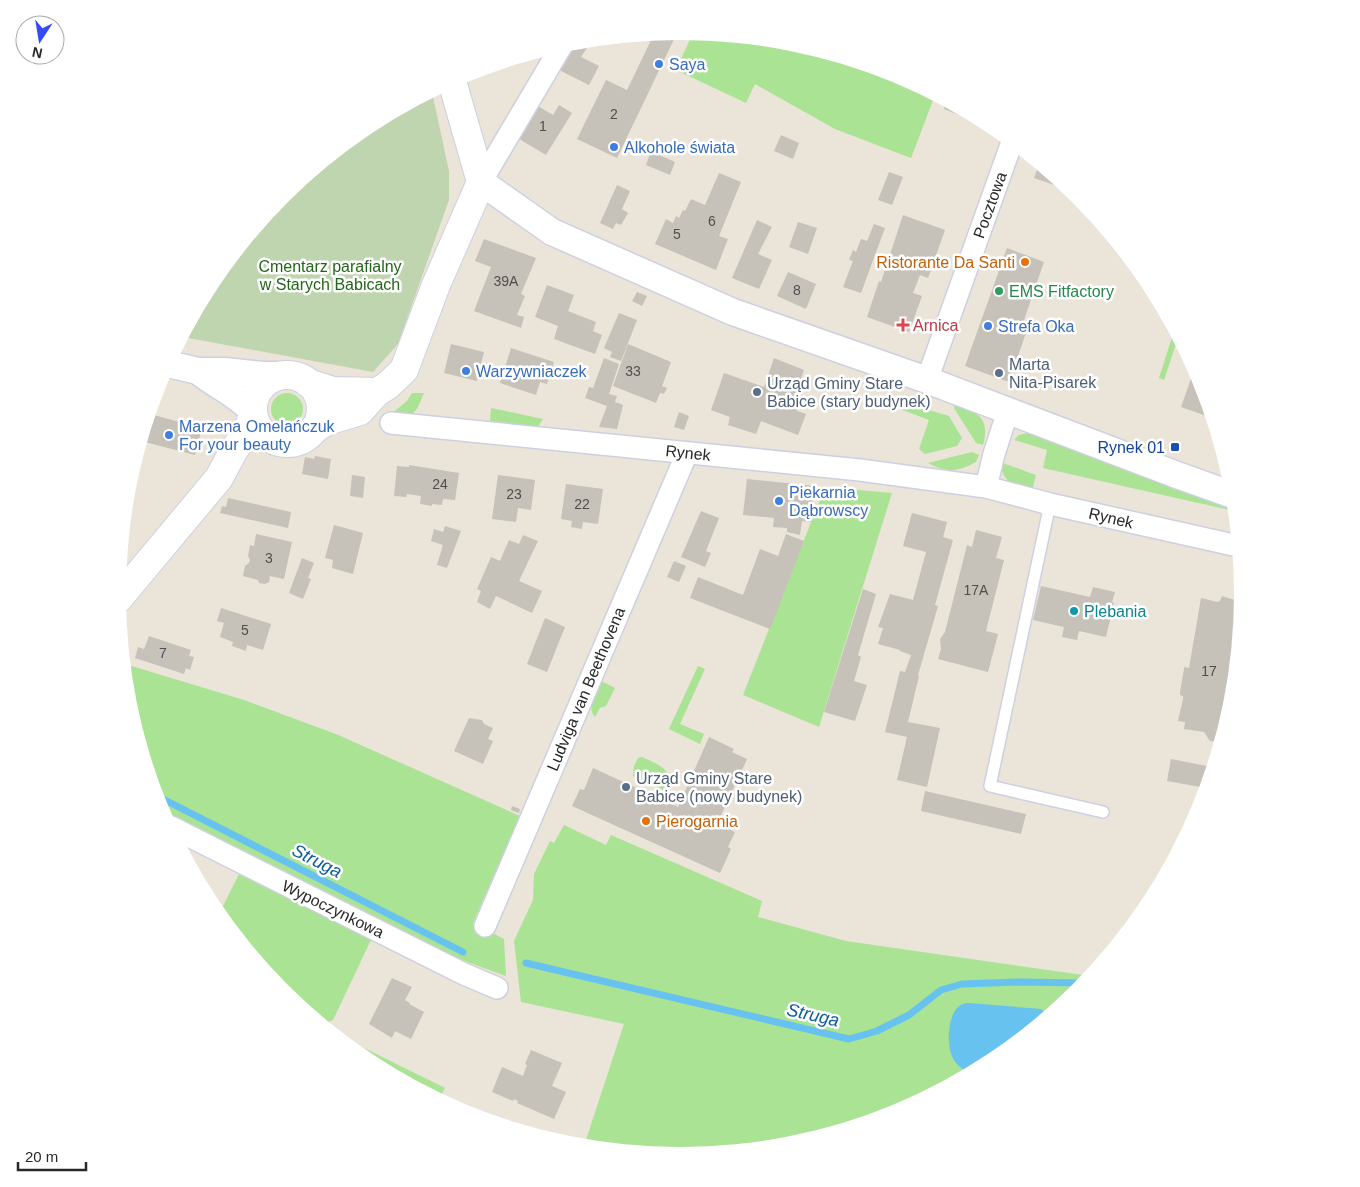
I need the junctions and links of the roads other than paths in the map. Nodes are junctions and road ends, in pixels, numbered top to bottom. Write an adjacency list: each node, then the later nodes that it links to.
1 (556, 55): 4 (street)
2 (454, 88): 4 (main road)
3 (1010, 149): 8 (street, Pocztowa)
4 (481, 182): 8 (street); 9 (main road)
5 (176, 366): 6 (street)
6 (198, 371): 7 (street); 11 (street)
7 (298, 379): 9 (main road); 11 (main road); 13 (main road)
8 (926, 380): 10 (street)
9 (377, 392): 13 (main road)
10 (1008, 411): 17 (street); 18 (street)
11 (253, 413): 14 (main road); 16 (main road)
12 (391, 423): 15 (street, Rynek)
13 (314, 430): 14 (main road)
14 (281, 442): 16 (main road)
15 (687, 453): 17 (street, Rynek); 24 (street, Ludviga van Beethovena)
16 (219, 478): 21 (main road)
17 (986, 487): 19 (street, Rynek)
18 (1224, 491)
19 (1050, 504): 20 (street, Rynek); 22 (lane)
20 (1231, 544)
21 (126, 589)
22 (1103, 812)
23 (182, 833): 25 (street, Wypoczynkowa)
24 (485, 926)
25 (497, 988)

